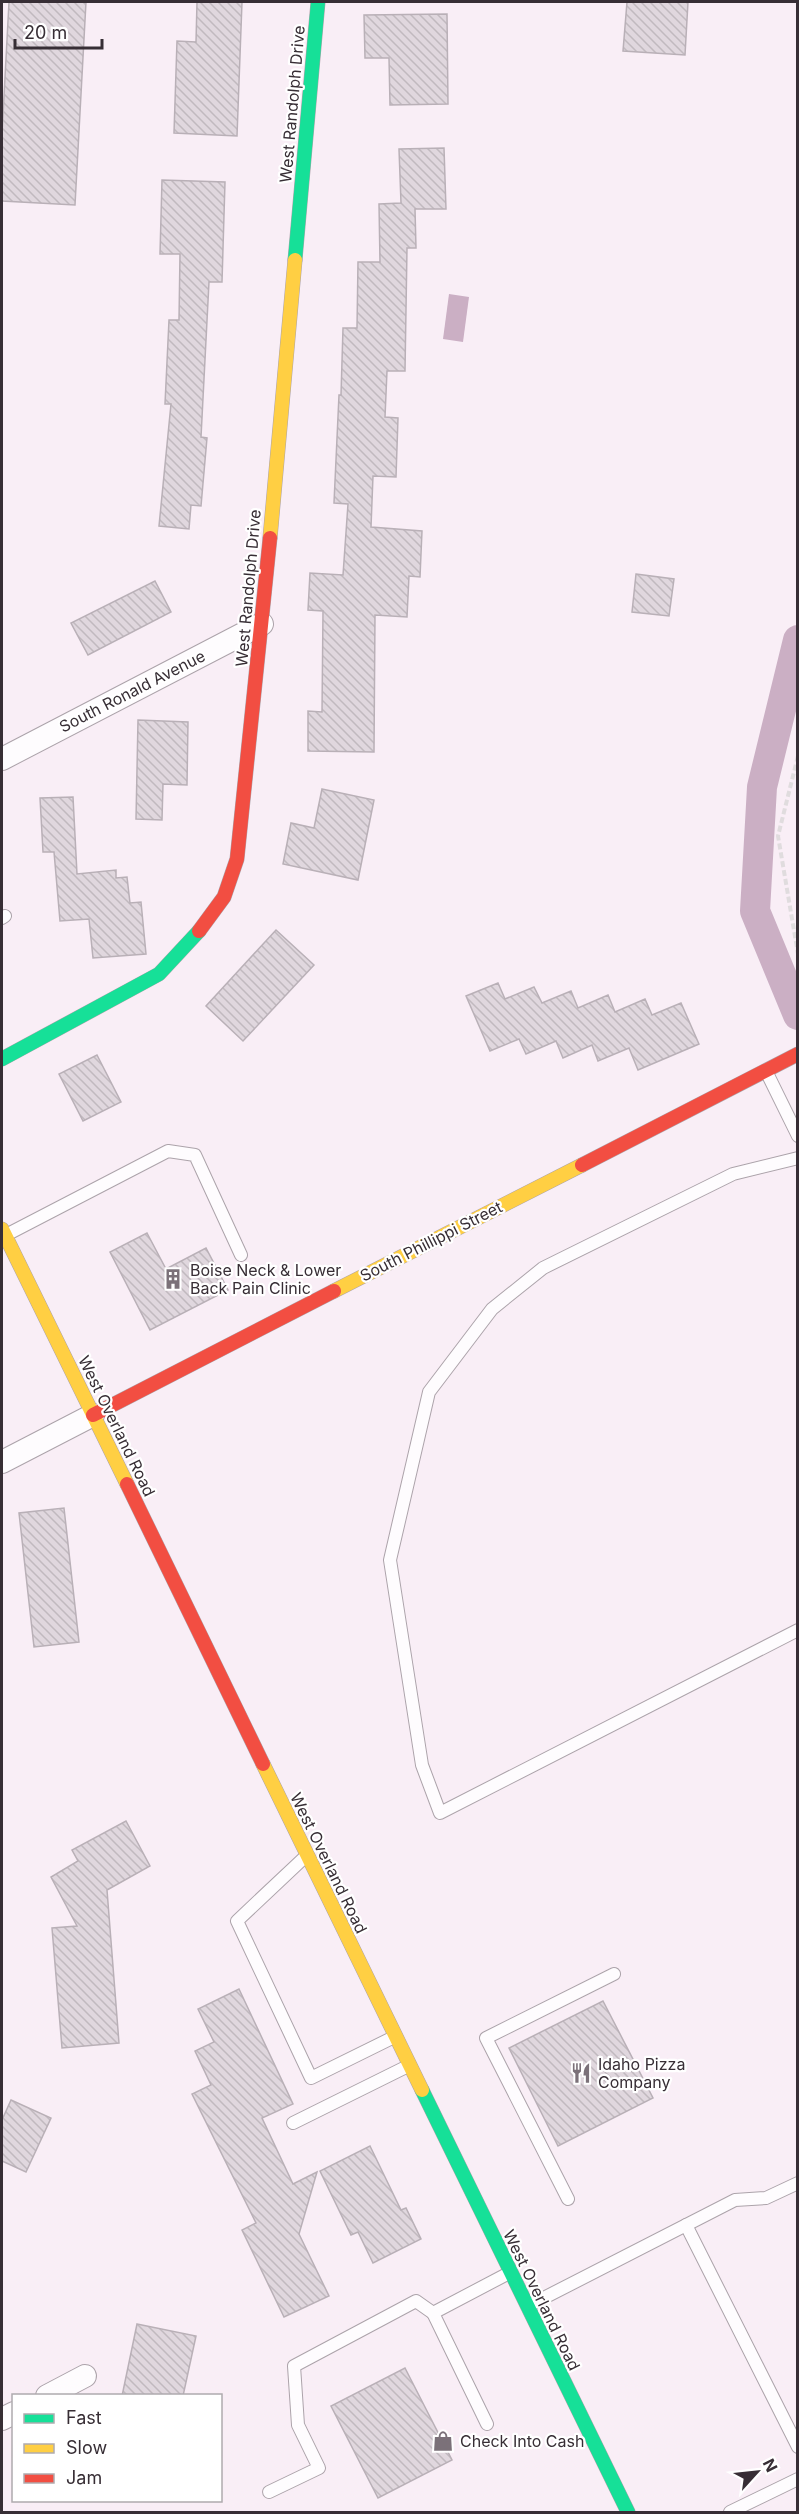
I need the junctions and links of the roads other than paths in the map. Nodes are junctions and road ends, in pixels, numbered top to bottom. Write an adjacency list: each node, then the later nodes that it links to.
1 (318, 2): 2 (street, West Randolph Drive)
2 (262, 624): 3 (street, South Ronald Avenue); 5 (street, West Randolph Drive)
3 (2, 759)
4 (798, 1054): 6 (street, South Phillippi Street)
5 (2, 1059)
6 (765, 1070): 7 (lane); 11 (street, South Phillippi Street)
7 (798, 1136)
8 (798, 1158): 13 (lane)
9 (3, 1232): 10 (lane); 11 (street, West Overland Road)
10 (241, 1255)
11 (93, 1415): 12 (street, South Phillippi Street); 14 (street, West Overland Road)
12 (2, 1462)
13 (798, 1630)
14 (307, 1855): 16 (street, West Overland Road); 16 (lane)
15 (614, 1974): 20 (lane)
16 (395, 2036): 17 (street, West Overland Road)
17 (409, 2065): 18 (lane); 22 (street, West Overland Road)
18 (293, 2123)
19 (798, 2183): 21 (lane)
20 (568, 2199)
21 (686, 2225): 23 (lane); 28 (lane)
22 (510, 2272): 23 (street, West Overland Road); 24 (lane)
23 (527, 2306): 31 (street, West Overland Road)
24 (434, 2313): 27 (lane); 30 (lane)
25 (86, 2376): 26 (street)
26 (51, 2394)
27 (487, 2424)
28 (798, 2447)
29 (798, 2479): 32 (lane)
30 (269, 2492)
31 (628, 2512)
32 (730, 2512)

